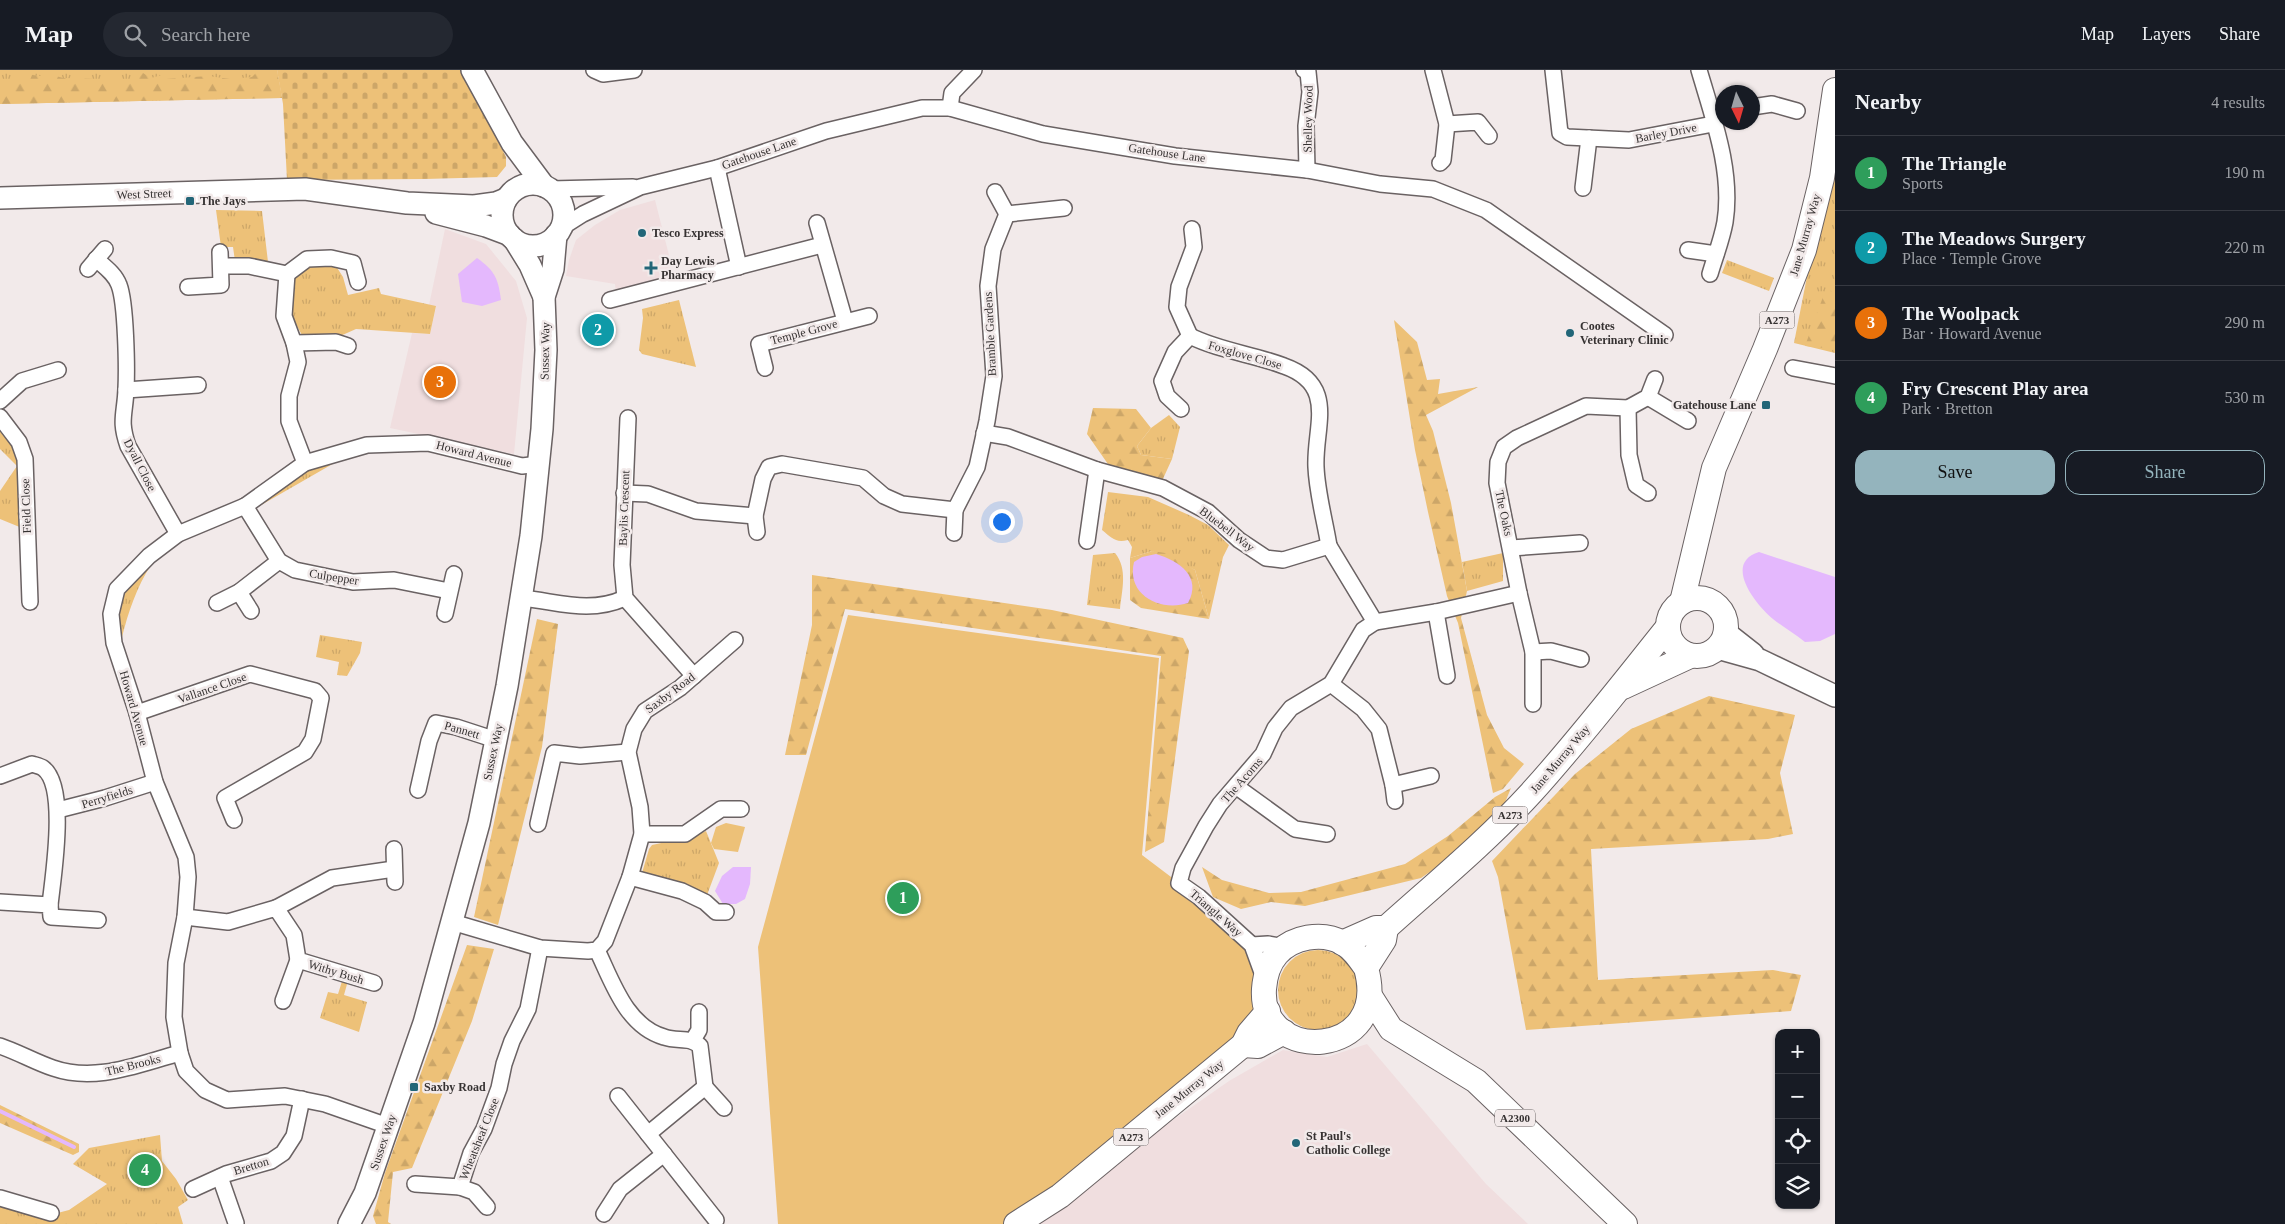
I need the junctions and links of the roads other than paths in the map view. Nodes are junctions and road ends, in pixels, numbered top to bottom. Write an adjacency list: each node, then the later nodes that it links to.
1 (472, 70): 19 (street)
2 (594, 70): 3 (street)
3 (626, 70)
4 (974, 70): 11 (street)
5 (1304, 70): 22 (street, Shelley Wood)
6 (1433, 70): 15 (street)
7 (1553, 70): 18 (street, Barley Drive)
8 (1699, 70): 13 (street)
9 (1835, 90): 81 (main road, Jane Murray Way / A273)
10 (1760, 106): 12 (street)
11 (950, 108): 21 (street, Gatehouse Lane); 22 (street, Gatehouse Lane)
12 (1797, 111)
13 (1715, 114)
14 (1715, 117): 18 (street, Barley Drive)
15 (1447, 124): 17 (street); 20 (street)
16 (1718, 130): 38 (street)
17 (1490, 136)
18 (1589, 138): 25 (street)
19 (512, 143): 23 (street); 27 (street)
20 (1440, 163)
21 (717, 168): 24 (street, Gatehouse Lane); 40 (street)
22 (1307, 170): 49 (street, Gatehouse Lane)
23 (547, 187): 24 (street, Gatehouse Lane); 27 (street); 34 (street)
24 (640, 187): 34 (street, Gatehouse Lane)
25 (1584, 188)
26 (995, 192): 31 (street)
27 (511, 194): 29 (street, West Street); 35 (street)
28 (0, 198): 29 (street, West Street)
29 (407, 203): 35 (street, West Street)
30 (1064, 208): 31 (street)
31 (1007, 214): 67 (street, Bramble Gardens)
32 (816, 223): 36 (street, Temple Grove)
33 (1192, 229): 50 (street)
34 (559, 231): 35 (street); 45 (street, Sussex Way)
35 (512, 237): 45 (street, Sussex Way)
36 (822, 245): 40 (street); 48 (street, Temple Grove)
37 (1688, 250): 38 (street)
38 (1716, 254): 42 (street)
39 (96, 259): 59 (street, Dyall Close)
40 (739, 267): 46 (street)
41 (287, 274): 43 (street); 44 (street); 51 (street)
42 (1710, 274)
43 (358, 282)
44 (188, 287)
45 (544, 297): 69 (street, Sussex Way)
46 (610, 300)
47 (869, 316): 48 (street, Temple Grove)
48 (845, 321): 53 (street, Temple Grove)
49 (1666, 335)
50 (1190, 336): 63 (street); 82 (street, Foxglove Close)
51 (294, 343): 52 (street); 68 (street)
52 (348, 346)
53 (765, 368)
54 (1793, 368): 56 (street)
55 (58, 370): 61 (street)
56 (1835, 376)
57 (1656, 380): 60 (street)
58 (198, 385): 59 (street)
59 (126, 390): 78 (street, Dyall Close)
60 (1648, 397): 62 (street); 66 (street)
61 (0, 401)
62 (1628, 408): 72 (street); 83 (street, The Oaks)
63 (1180, 409)
64 (0, 417): 92 (street, Field Close)
65 (628, 418): 71 (street, Baylis Crescent)
66 (1688, 421)
67 (984, 434): 70 (street, Bluebell Way); 74 (street, Bramble Gardens)
68 (305, 463): 69 (street, Howard Avenue); 73 (street, Howard Avenue)
69 (539, 464): 89 (street, Sussex Way)
70 (1097, 470): 79 (street); 82 (street, Bluebell Way)
71 (624, 493): 75 (street); 90 (street, Baylis Crescent)
72 (1648, 493)
73 (245, 506): 78 (street, Howard Avenue); 84 (street)
74 (956, 510): 75 (street); 77 (street, Bramble Gardens)
75 (755, 516): 76 (street)
76 (757, 532)
77 (954, 533)
78 (178, 534): 111 (street, Howard Avenue)
79 (1087, 541)
80 (1580, 543): 83 (street)
81 (1696, 543): 91 (main road, Jane Murray Way / A273); 93 (main road, Jane Murray Way / A273)
82 (1329, 546): 98 (street)
83 (1511, 548): 88 (street, The Oaks)
84 (279, 561): 86 (street, Culpepper); 87 (street)
85 (454, 574): 86 (street)
86 (449, 591): 97 (street)
87 (239, 592): 94 (street); 95 (street)
88 (1519, 593): 96 (street); 102 (street, The Oaks)
89 (522, 598): 90 (street); 112 (street, Sussex Way)
90 (625, 598): 105 (street)
91 (1709, 601): 93 (main road); 101 (main road)
92 (30, 602)
93 (1682, 602): 99 (main road)
94 (217, 603)
95 (251, 611)
96 (1436, 612): 98 (street); 106 (street)
97 (445, 614)
98 (1375, 622): 107 (street, The Acorns)
99 (1668, 627): 103 (main road); 108 (main road, Jane Murray Way / A273)
100 (735, 640): 105 (street, Saxby Road)
101 (1721, 640): 103 (main road); 109 (street)
102 (1533, 652): 104 (street); 110 (street, The Oaks)
103 (1690, 656): 108 (main road, Jane Murray Way / A273)
104 (1581, 659)
105 (694, 676): 113 (street, Saxby Road)
106 (1447, 676)
107 (1331, 684): 117 (street); 118 (street, The Acorns)
108 (1619, 689): 137 (main road, Jane Murray Way / A273)
109 (1835, 696)
110 (1533, 704)
111 (137, 713): 116 (street, Howard Avenue); 123 (street, Vallance Close)
112 (496, 740): 119 (street, Pannett); 136 (street, Sussex Way)
113 (628, 752): 124 (street); 125 (street, Saxby Road)
114 (0, 776): 121 (street)
115 (1432, 776): 117 (street)
116 (155, 782): 121 (street, Perryfields); 134 (street, Howard Avenue)
117 (1392, 785): 120 (street)
118 (1236, 787): 126 (street); 129 (street, The Acorns)
119 (418, 790)
120 (1395, 801)
121 (58, 810): 131 (street)
122 (741, 810): 125 (street)
123 (234, 820)
124 (538, 824)
125 (642, 834): 128 (street, Saxby Road)
126 (1327, 834)
127 (394, 849): 132 (street)
128 (630, 877): 133 (street); 142 (street, Saxby Road)
129 (1179, 883): 139 (street, Triangle Way)
130 (0, 902): 131 (street)
131 (50, 905): 135 (street)
132 (276, 908): 134 (street); 143 (street, Withy Bush)
133 (726, 912)
134 (185, 917): 157 (street, Howard Avenue)
135 (98, 920)
136 (452, 922): 141 (street); 162 (street, Sussex Way)
137 (1386, 928): 138 (main road, A273); 144 (main road, A273)
138 (1342, 943): 140 (main road); 144 (main road)
139 (1252, 946): 140 (street, Triangle Way); 145 (street, Triangle Way)
140 (1285, 947): 145 (main road)
141 (540, 948): 142 (street); 167 (street, Wheatsheaf Close)
142 (597, 950): 154 (street)
143 (298, 960): 146 (street, Withy Bush); 148 (street, Withy Bush)
144 (1366, 968): 147 (main road)
145 (1264, 978): 149 (main road)
146 (374, 983)
147 (1370, 996): 151 (main road, A2300); 152 (main road)
148 (283, 1001)
149 (1268, 1011): 153 (main road); 155 (main road, Jane Murray Way / A273)
150 (699, 1012): 154 (street)
151 (1391, 1030): 152 (main road); 179 (main road, A2300)
152 (1350, 1031): 153 (main road)
153 (1284, 1032): 155 (main road)
154 (693, 1040): 158 (street)
155 (1243, 1045): 178 (main road, Jane Murray Way / A273)
156 (0, 1046): 157 (street, The Brooks)
157 (180, 1053): 160 (street, Howard Avenue)
158 (705, 1087): 161 (street); 163 (street)
159 (618, 1096): 163 (street)
160 (302, 1099): 162 (street, Howard Avenue); 165 (street, Bretton)
161 (724, 1108)
162 (388, 1126): 169 (street, Sussex Way)
163 (648, 1134): 164 (street)
164 (664, 1154): 173 (street); 174 (street)
165 (220, 1177): 168 (street, Bretton); 175 (street, Bretton)
166 (415, 1184): 167 (street, Wheatsheaf Close)
167 (460, 1187): 171 (street, Wheatsheaf Close)
168 (194, 1189)
169 (365, 1193): 176 (street, Sussex Way); 177 (street, Sussex Way)
170 (0, 1198): 172 (street)
171 (487, 1207)
172 (51, 1213)
173 (604, 1214)
174 (716, 1220)
175 (236, 1223)
176 (349, 1224)
177 (367, 1224)
178 (1016, 1224)
179 (1625, 1224)

